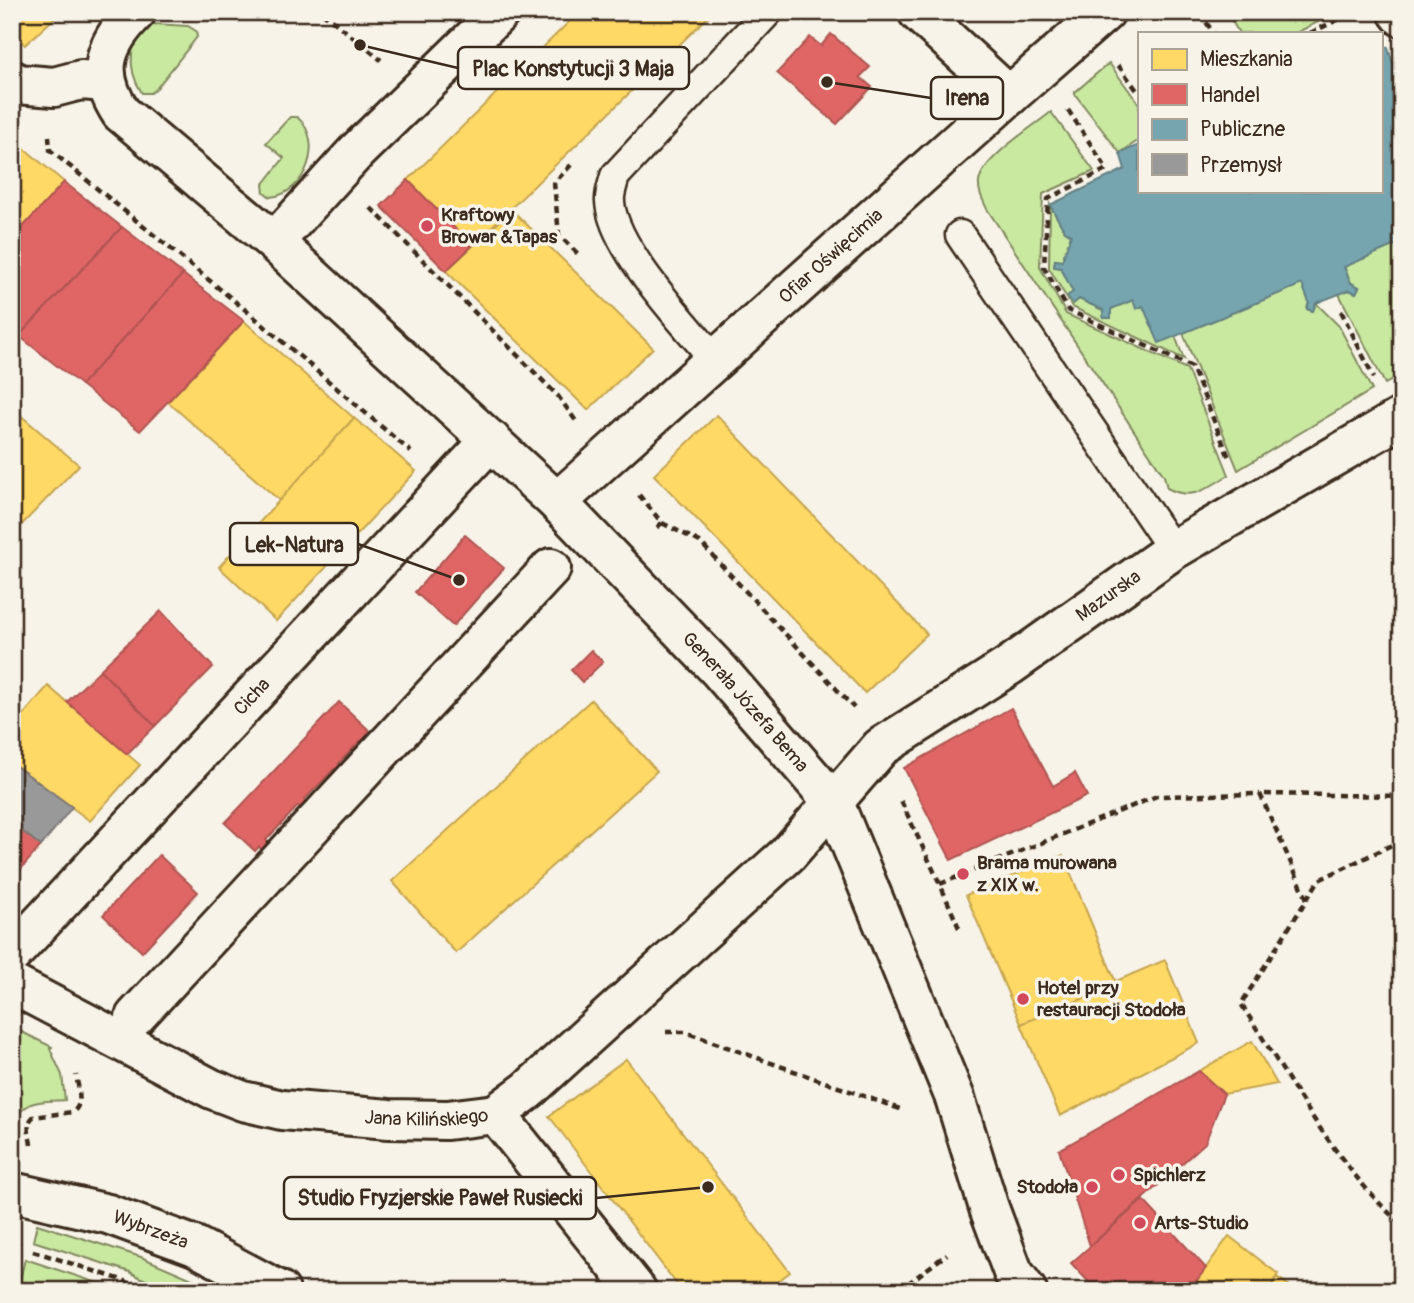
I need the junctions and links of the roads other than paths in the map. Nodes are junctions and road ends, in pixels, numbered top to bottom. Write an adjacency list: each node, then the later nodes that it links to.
1 (136, 12): 9 (street)
2 (500, 12): 12 (street)
3 (768, 12): 13 (lane)
4 (918, 12): 10 (street)
5 (1105, 12): 10 (street, Ofiar Oświęcimia)
6 (1398, 12): 7 (street)
7 (1402, 17)
8 (12, 80): 9 (street)
9 (106, 82): 12 (street, Generała Józefa Bema)
10 (1009, 96): 13 (street, Ofiar Oświęcimia)
11 (960, 234): 17 (lane)
12 (274, 242): 15 (street, Generała Józefa Bema)
13 (715, 360): 16 (street, Ofiar Oświęcimia)
14 (1402, 417): 17 (street, Mazurska)
15 (491, 440): 16 (street, Generała Józefa Bema); 20 (street, Cicha)
16 (557, 502): 19 (street, Generała Józefa Bema)
17 (1174, 550): 19 (street, Mazurska)
18 (551, 568): 22 (street)
19 (834, 803): 23 (street, Jana Kilińskiego); 27 (street, Generała Józefa Bema)
20 (12, 954)
21 (12, 984): 23 (street, Jana Kilińskiego)
22 (135, 1017)
23 (496, 1114): 26 (street)
24 (12, 1192): 25 (street, Wybrzeża)
25 (280, 1291)
26 (637, 1291)
27 (1027, 1291)

